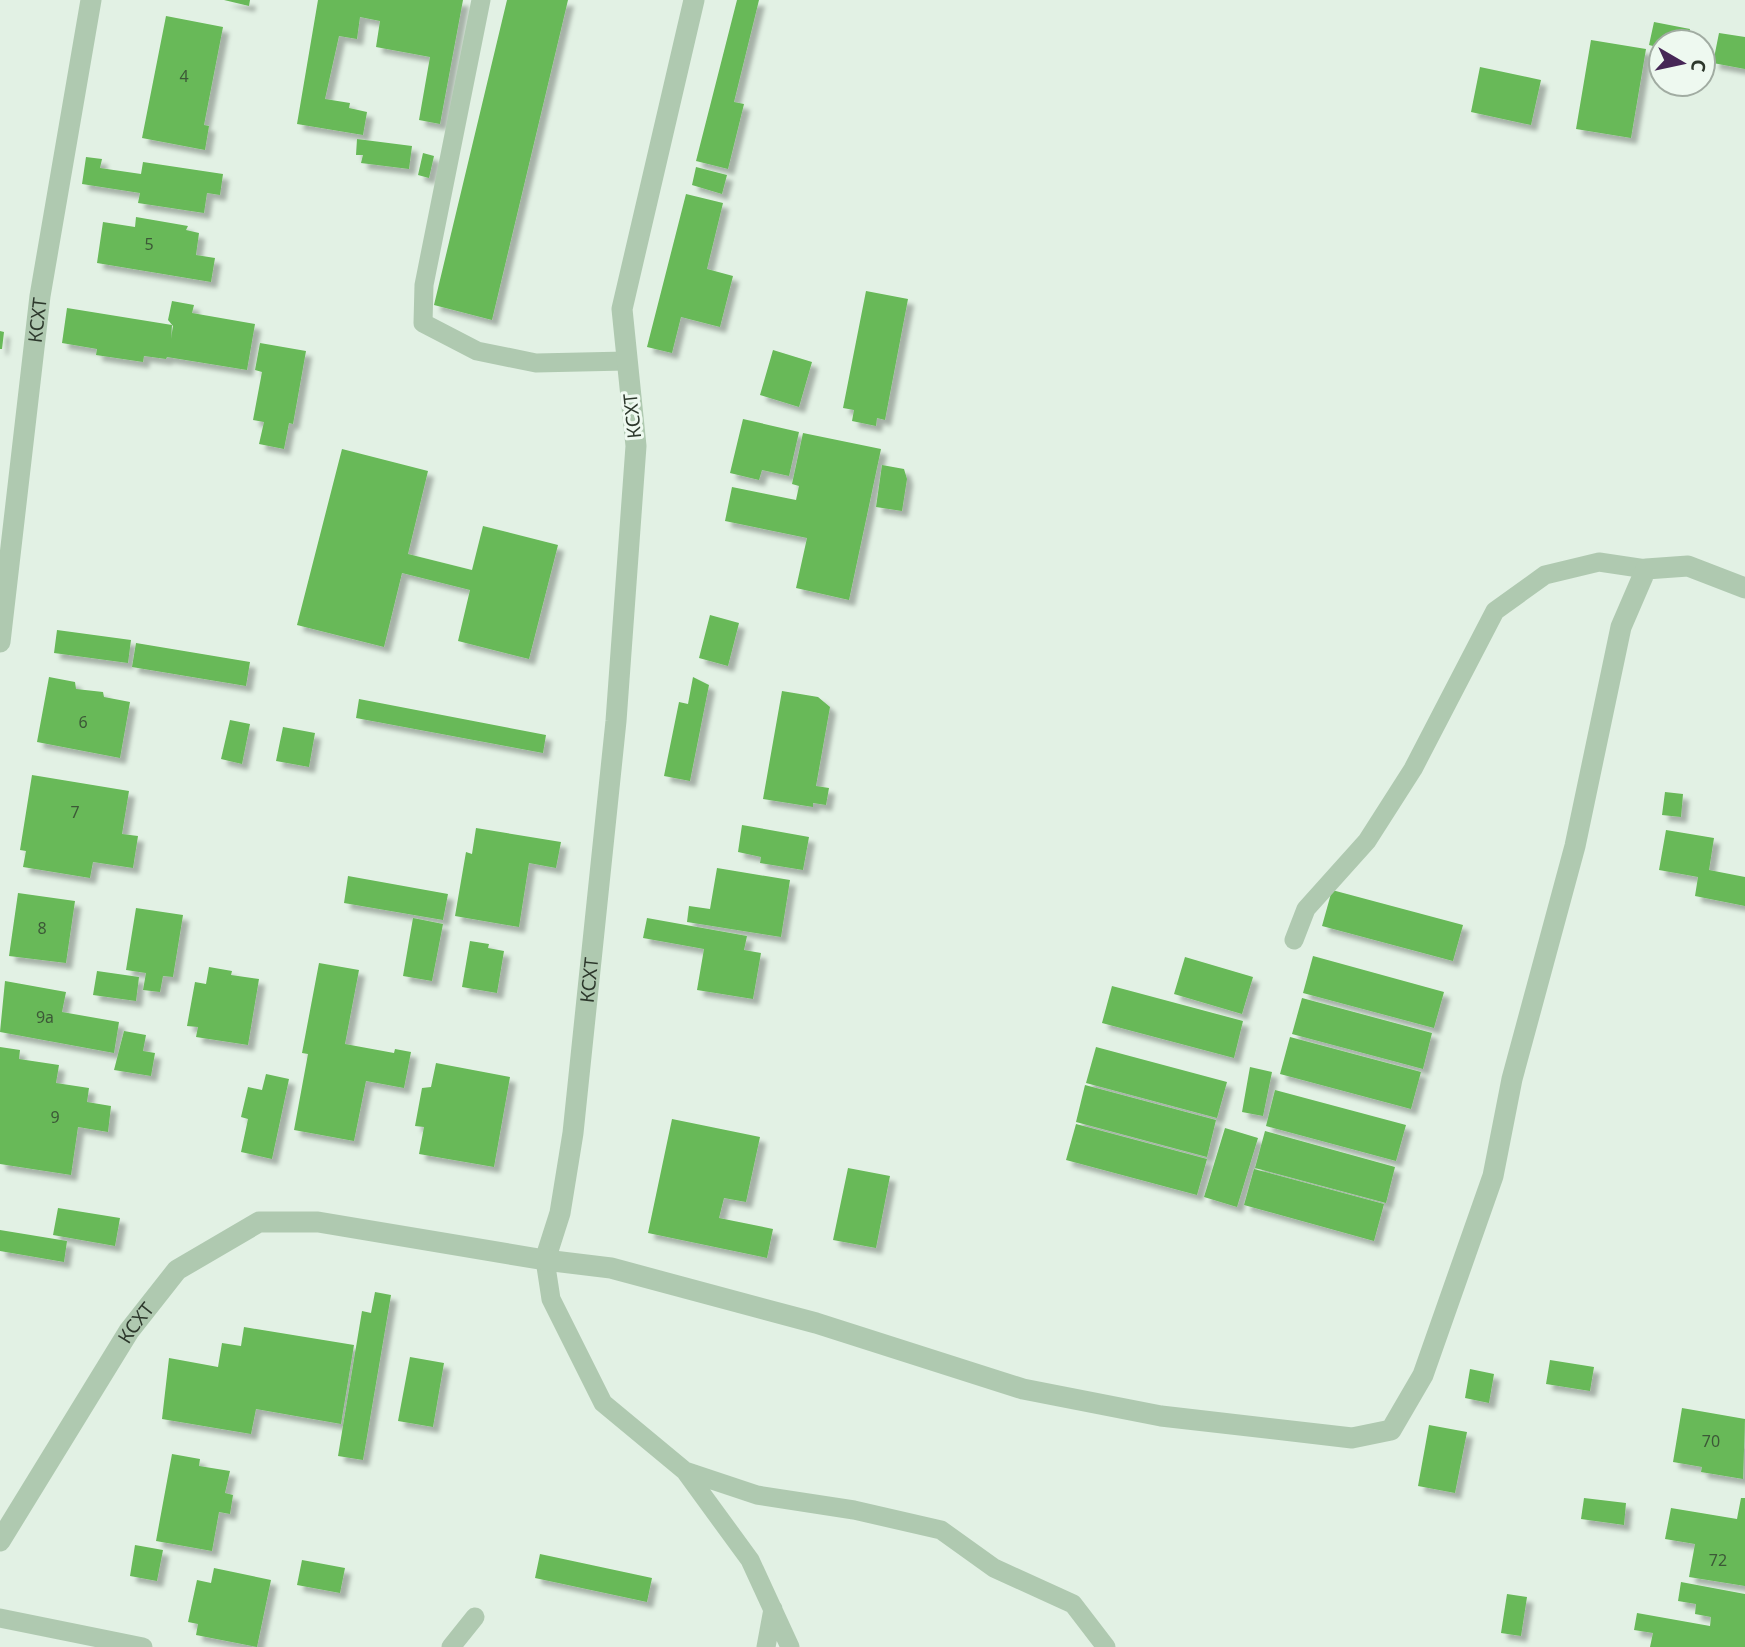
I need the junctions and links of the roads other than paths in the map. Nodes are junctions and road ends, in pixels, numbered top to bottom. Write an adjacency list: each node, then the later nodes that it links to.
1 (91, 0): 7 (street, КСХТ)
2 (481, 0): 4 (lane)
3 (694, 0): 4 (street, КСХТ)
4 (626, 361): 9 (street, КСХТ)
5 (1646, 569): 6 (street); 8 (lane); 9 (street)
6 (1745, 588)
7 (0, 642)
8 (1294, 940)
9 (545, 1260): 10 (lane); 11 (street, КСХТ)
10 (685, 1471): 12 (lane); 19 (lane)
11 (0, 1541)
12 (773, 1609): 17 (lane); 18 (lane)
13 (475, 1617): 16 (lane)
14 (0, 1618): 15 (lane)
15 (143, 1647)
16 (451, 1647)
17 (766, 1647)
18 (790, 1647)
19 (1106, 1647)

